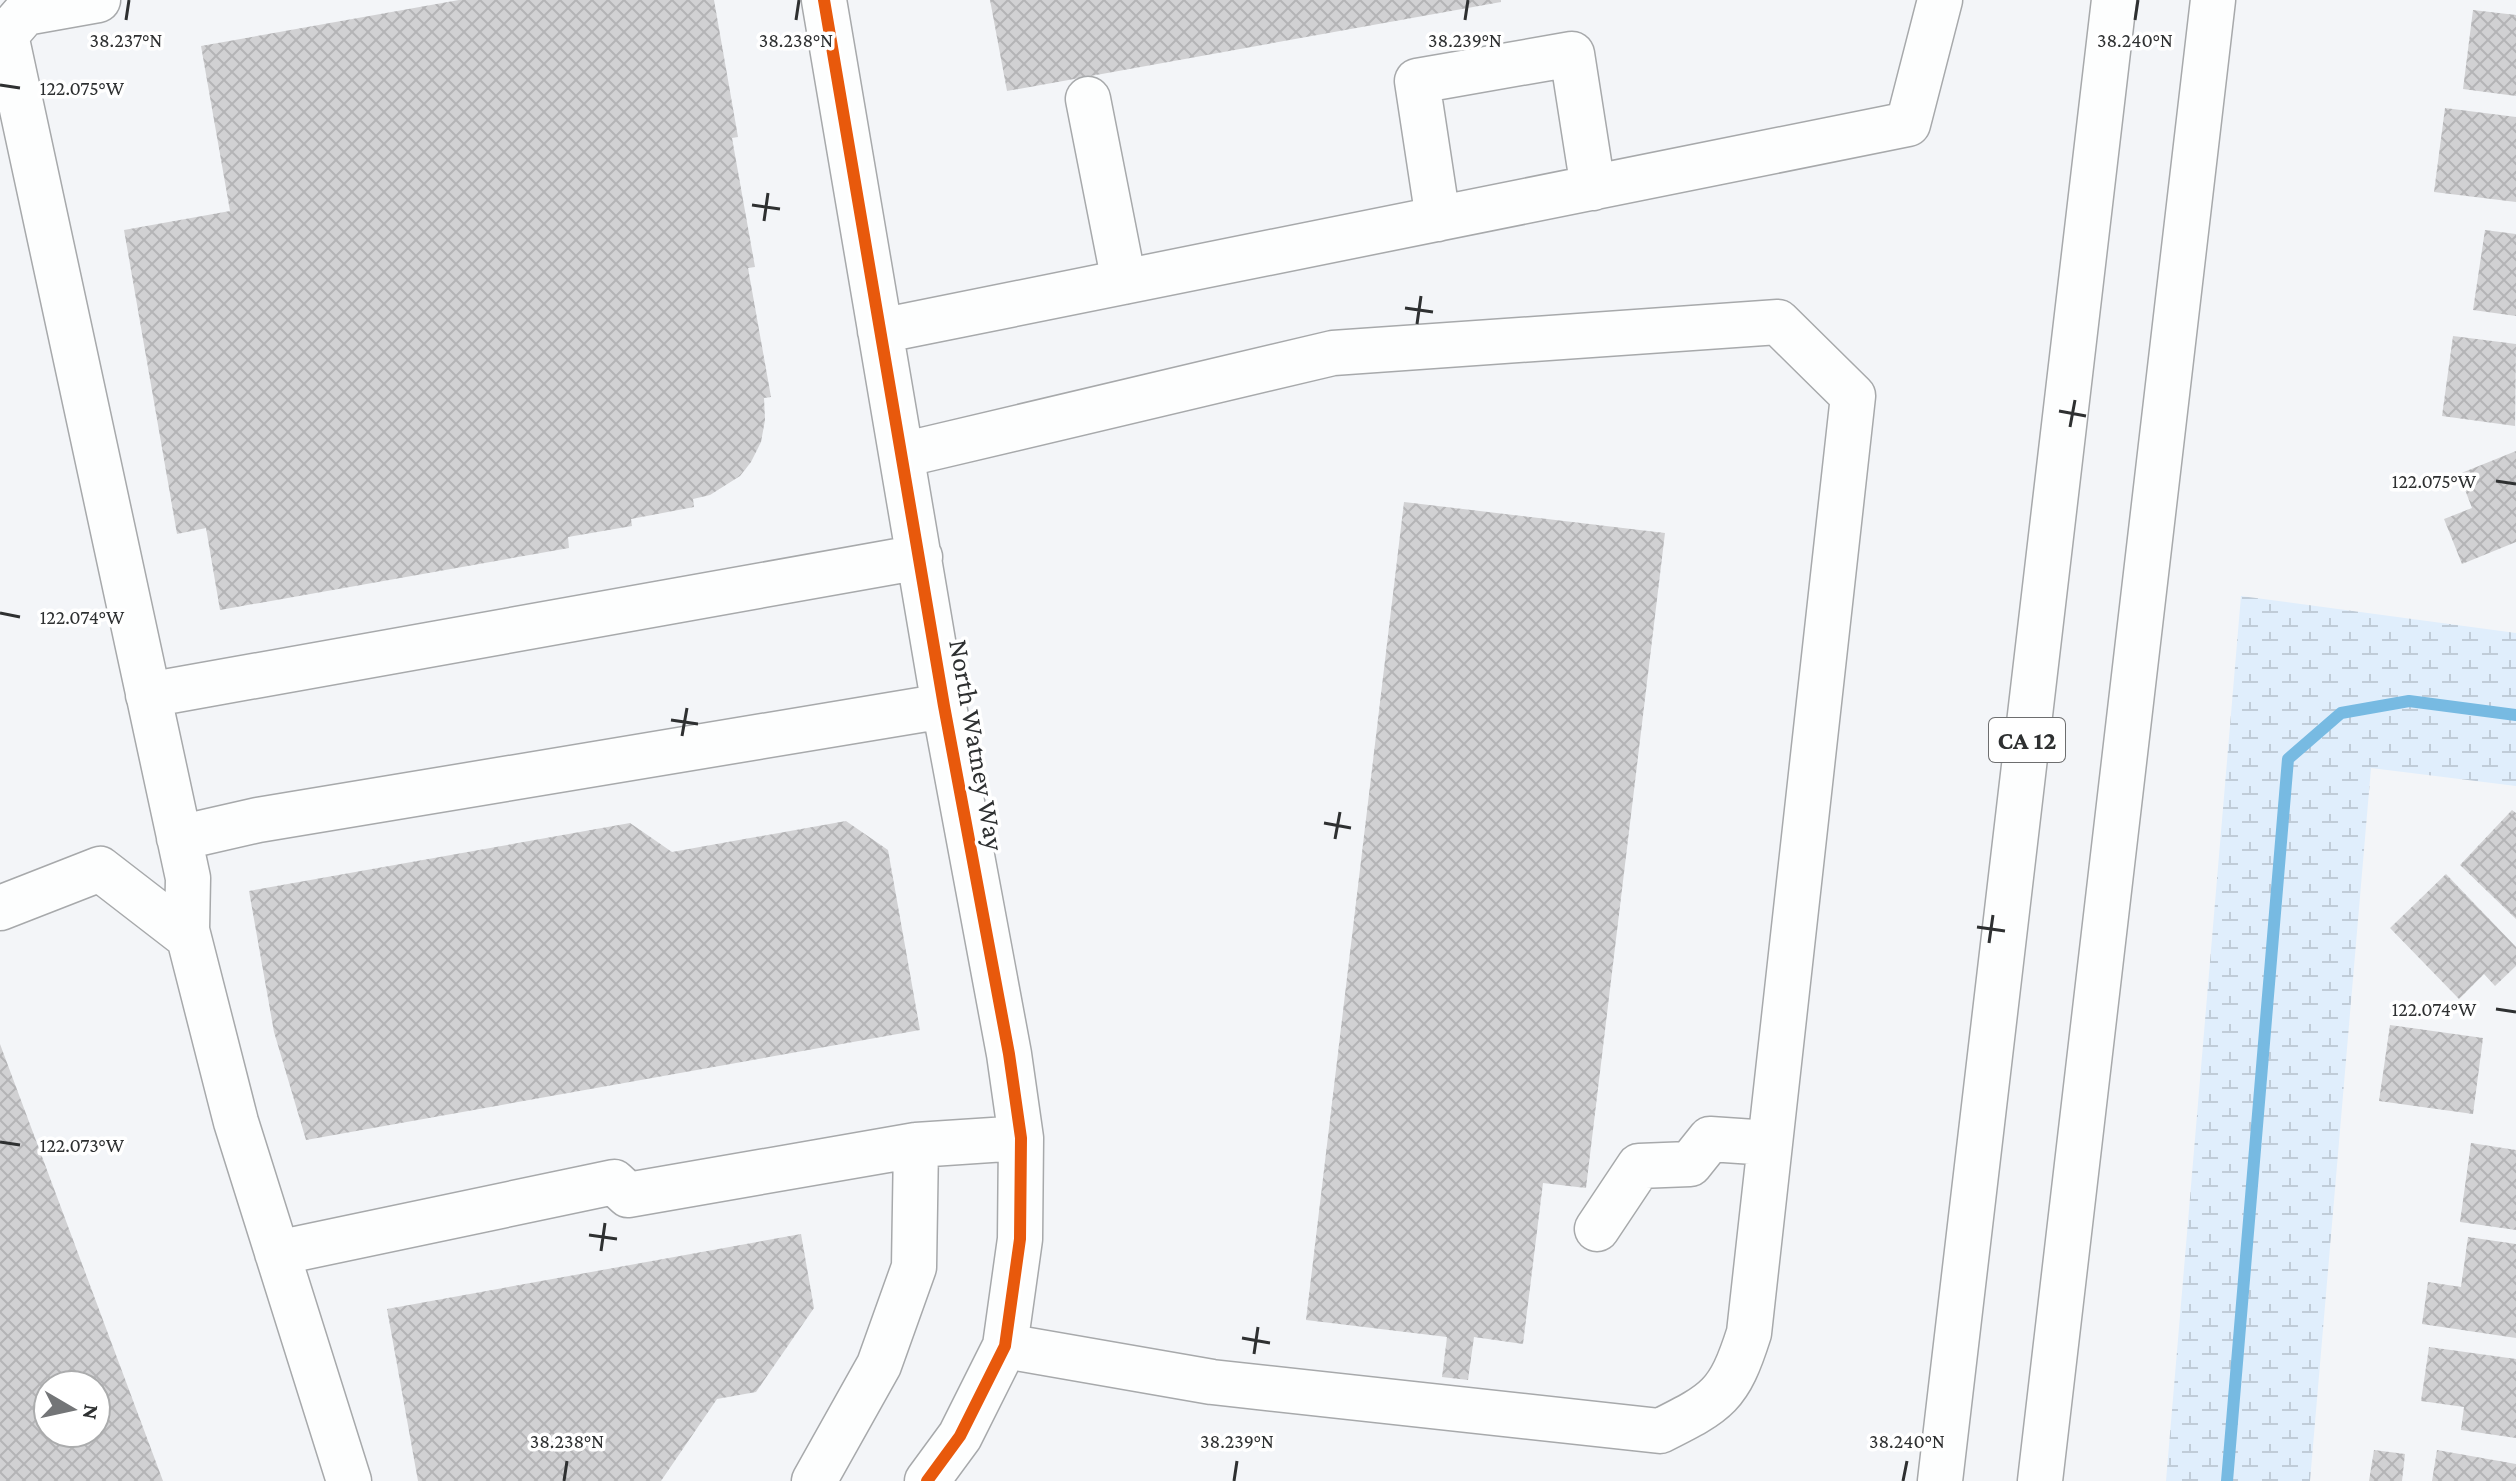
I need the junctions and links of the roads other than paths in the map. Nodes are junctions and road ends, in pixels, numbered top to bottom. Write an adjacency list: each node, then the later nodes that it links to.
1 (98, 0): 13 (main road)
2 (824, 0): 10 (main road, North Watney Way)
3 (1940, 0): 7 (main road)
4 (2114, 0): 27 (main road, CA 12)
5 (2213, 0): 28 (main road)
6 (1088, 99): 9 (main road)
7 (1593, 188): 8 (main road); 8 (main road)
8 (1438, 219): 9 (main road)
9 (1124, 282): 10 (main road)
10 (880, 331): 11 (main road, North Watney Way)
11 (902, 455): 12 (main road, North Watney Way); 19 (main road)
12 (920, 557): 13 (main road); 14 (main road, North Watney Way)
13 (148, 695): 15 (main road)
14 (944, 706): 15 (main road); 18 (main road, North Watney Way)
15 (179, 838): 17 (main road)
16 (0, 908): 17 (main road)
17 (188, 937): 22 (main road)
18 (1021, 1138): 20 (main road); 23 (main road, North Watney Way)
19 (1769, 1143): 21 (main road); 23 (main road)
20 (916, 1145): 22 (main road); 25 (main road)
21 (1597, 1229)
22 (277, 1253): 24 (main road)
23 (1005, 1346): 26 (main road, North Watney Way)
24 (349, 1481)
25 (814, 1481)
26 (927, 1481)
27 (1940, 1481)
28 (2040, 1481)

